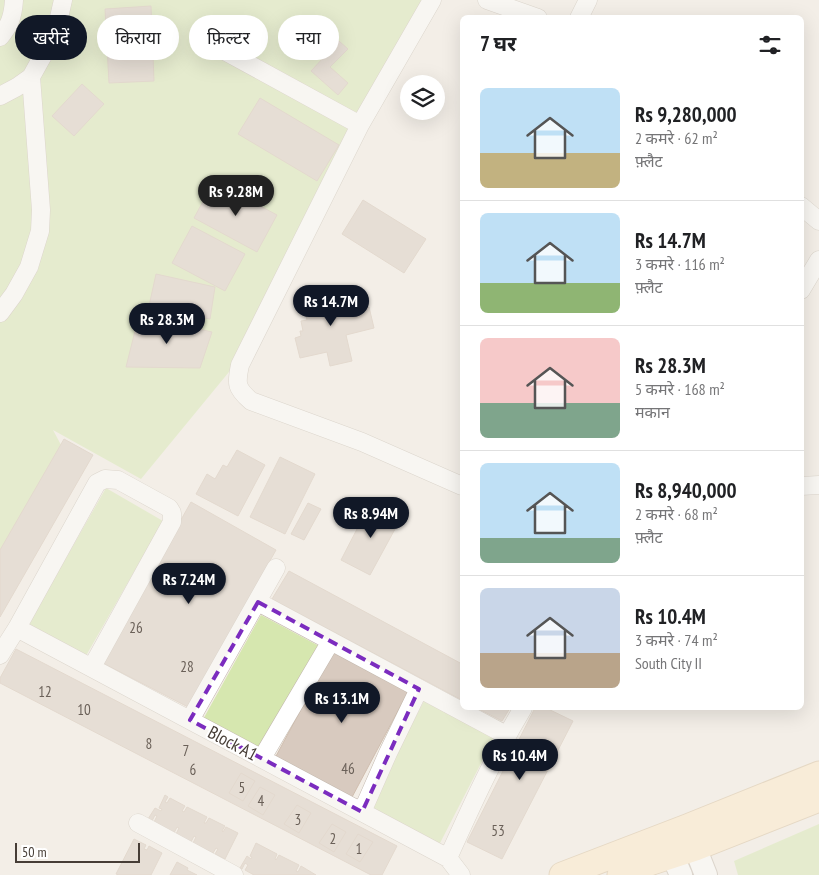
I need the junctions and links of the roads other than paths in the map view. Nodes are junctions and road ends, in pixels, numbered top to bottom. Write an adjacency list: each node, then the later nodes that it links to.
1 (14, 0): 8 (street)
2 (63, 0): 10 (street)
3 (432, 0): 12 (street)
4 (487, 0): 6 (street)
5 (588, 0): 7 (street)
6 (530, 15)
7 (580, 15)
8 (0, 37)
9 (241, 60): 12 (street)
10 (31, 77): 11 (street); 17 (street)
11 (0, 96)
12 (360, 125): 18 (street)
13 (804, 208): 14 (street)
14 (819, 221)
15 (819, 260): 16 (street)
16 (804, 285)
17 (0, 313)
18 (460, 485)
19 (819, 485): 20 (street)
20 (804, 486)
21 (276, 568): 22 (street)
22 (258, 602): 24 (street); 29 (street)
23 (17, 628): 25 (street); 26 (street, Block A1); 26 (street)
24 (331, 641): 27 (street); 31 (street)
25 (0, 656)
26 (92, 668): 29 (street, Block A1)
27 (419, 688): 30 (street); 34 (street)
28 (522, 710): 30 (street)
29 (190, 720): 31 (street, Block A1)
30 (506, 735): 38 (street)
31 (262, 758): 34 (street, Block A1)
32 (819, 774): 36 (main road)
33 (819, 799): 36 (main road)
34 (362, 812): 38 (street, Block A1)
35 (138, 822): 39 (street)
36 (691, 837): 37 (main road); 43 (street)
37 (672, 855): 41 (main road); 42 (main road)
38 (448, 858): 40 (street)
39 (234, 875)
40 (460, 875)
41 (562, 875)
42 (620, 875)
43 (706, 875)

